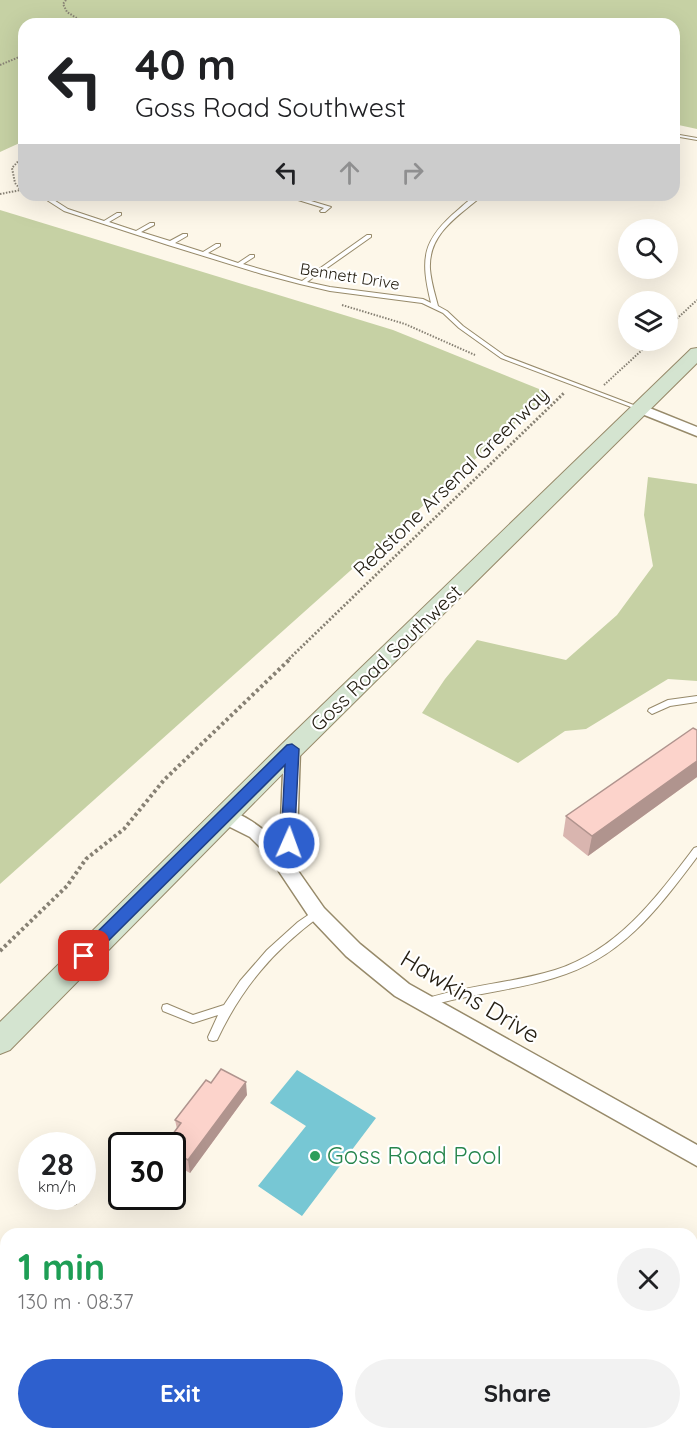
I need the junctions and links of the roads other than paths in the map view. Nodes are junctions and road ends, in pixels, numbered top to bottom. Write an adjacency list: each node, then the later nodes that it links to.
1 (680, 136): 2 (lane)
2 (697, 139)
3 (52, 201): 8 (lane, Bennett Drive)
4 (297, 201): 6 (lane)
5 (471, 201): 19 (lane)
6 (322, 211)
7 (119, 214): 8 (lane)
8 (104, 223): 10 (lane, Bennett Drive)
9 (152, 224): 10 (lane)
10 (136, 233): 13 (lane, Bennett Drive)
11 (184, 235): 13 (lane)
12 (369, 236): 18 (lane)
13 (170, 244): 15 (lane, Bennett Drive)
14 (218, 245): 15 (lane)
15 (203, 254): 17 (lane, Bennett Drive)
16 (252, 256): 17 (lane)
17 (238, 265): 18 (lane, Bennett Drive)
18 (302, 283): 19 (lane, Bennett Drive)
19 (435, 306): 21 (lane, Bennett Drive)
20 (697, 353): 21 (street, Goss Road Southwest)
21 (642, 409): 22 (street); 25 (street, Goss Road Southwest)
22 (697, 432)
23 (697, 699): 24 (lane)
24 (652, 711)
25 (292, 749): 26 (street, Goss Road Southwest); 28 (street)
26 (226, 817): 28 (street, Hawkins Drive); 34 (street, Goss Road Southwest)
27 (697, 850): 30 (lane)
28 (288, 867): 29 (street, Hawkins Drive)
29 (317, 913): 30 (street, Hawkins Drive); 32 (lane)
30 (425, 1003): 35 (street, Hawkins Drive)
31 (167, 1008): 32 (lane)
32 (224, 1009): 33 (lane)
33 (213, 1037)
34 (0, 1041)
35 (697, 1156)

